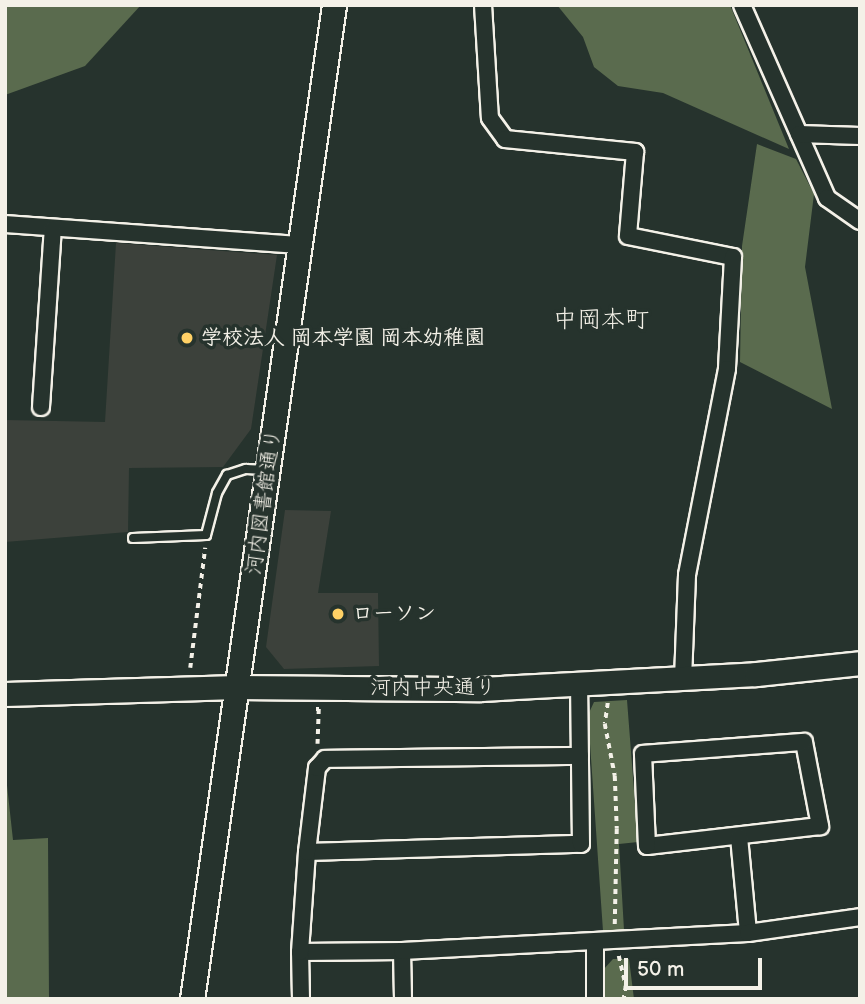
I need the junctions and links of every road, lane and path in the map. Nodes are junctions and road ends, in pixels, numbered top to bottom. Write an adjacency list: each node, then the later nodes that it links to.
1 (334, 5): 9 (street, 河内図書館通り)
2 (483, 5): 15 (street)
3 (742, 5): 4 (street)
4 (799, 134): 5 (street); 6 (street)
5 (860, 136)
6 (860, 220)
7 (5, 224): 8 (street)
8 (53, 228): 9 (street); 10 (street)
9 (301, 245): 11 (street, 河内図書館通り)
10 (41, 407)
11 (269, 470): 12 (lane); 18 (street, 河内図書館通り)
12 (206, 535): 13 (lane); 19 (path)
13 (134, 538)
14 (860, 663): 15 (street, 河内中央通り)
15 (683, 678): 16 (street, 河内中央通り)
16 (611, 682): 17 (street, 河内中央通り); 28 (path)
17 (579, 685): 18 (street, 河内中央通り); 22 (street)
18 (237, 687): 19 (street, 河内中央通り); 32 (street, 河内図書館通り)
19 (188, 688): 20 (street, 河内中央通り)
20 (5, 695)
21 (309, 709): 23 (path)
22 (580, 756): 23 (street); 25 (street)
23 (322, 762): 25 (street)
24 (739, 837): 24 (street); 27 (street)
25 (307, 852): 31 (street)
26 (860, 917): 27 (street)
27 (748, 933): 28 (street)
28 (615, 940): 29 (street); 36 (path)
29 (595, 942): 30 (street); 35 (street)
30 (402, 951): 31 (street); 34 (street)
31 (300, 952): 33 (street)
32 (192, 999)
33 (301, 999)
34 (403, 999)
35 (595, 999)
36 (624, 999)

